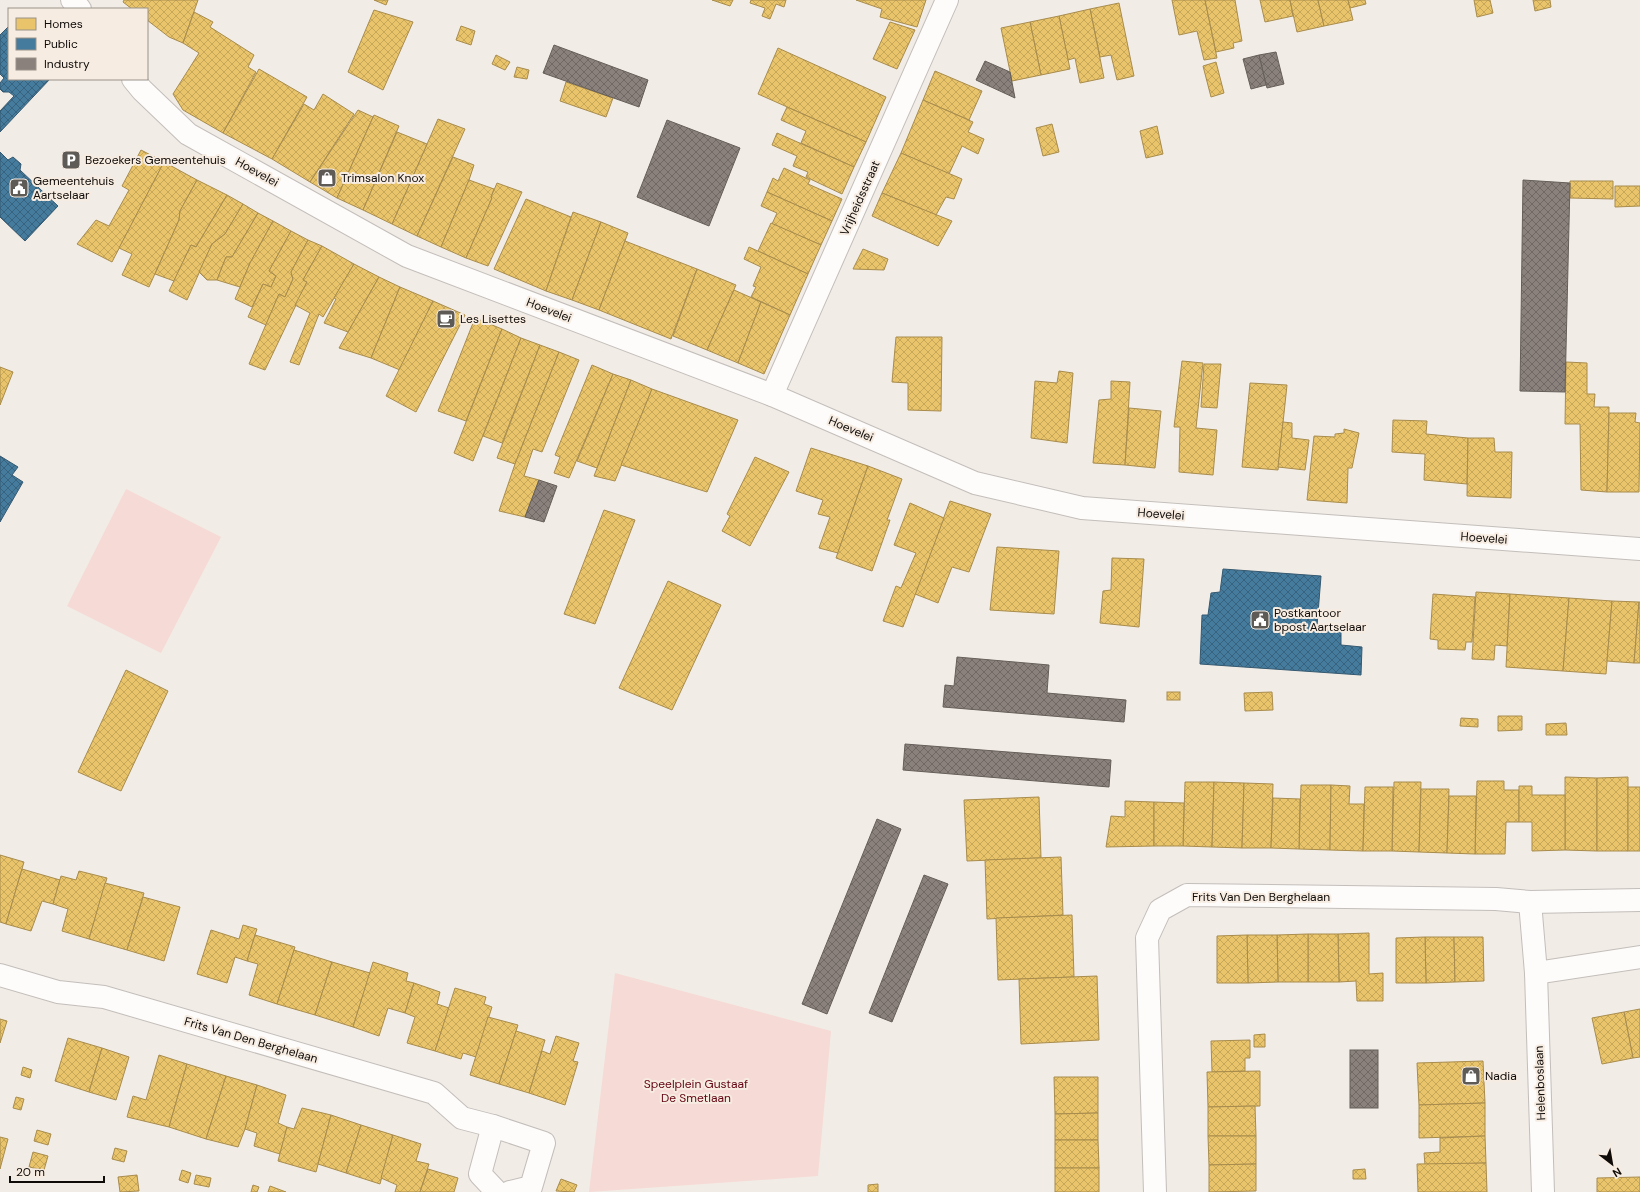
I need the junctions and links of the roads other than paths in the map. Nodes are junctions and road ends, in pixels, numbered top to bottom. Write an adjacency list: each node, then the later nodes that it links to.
1 (72, 0): 3 (street)
2 (947, 0): 5 (street, Vrijheidsstraat)
3 (79, 8)
4 (134, 80): 5 (street, Hoevelei)
5 (772, 395): 6 (street, Hoevelei)
6 (1640, 549)
7 (1640, 900): 8 (street)
8 (1530, 902): 10 (street, Helenboslaan); 15 (street, Frits Van Den Berghelaan)
9 (1640, 957): 10 (street)
10 (1536, 973): 16 (street, Helenboslaan)
11 (0, 975): 12 (street, Frits Van Den Berghelaan)
12 (493, 1126): 13 (street); 14 (street, Frits Van Den Berghelaan)
13 (497, 1192)
14 (510, 1192)
15 (1155, 1192)
16 (1543, 1192)

